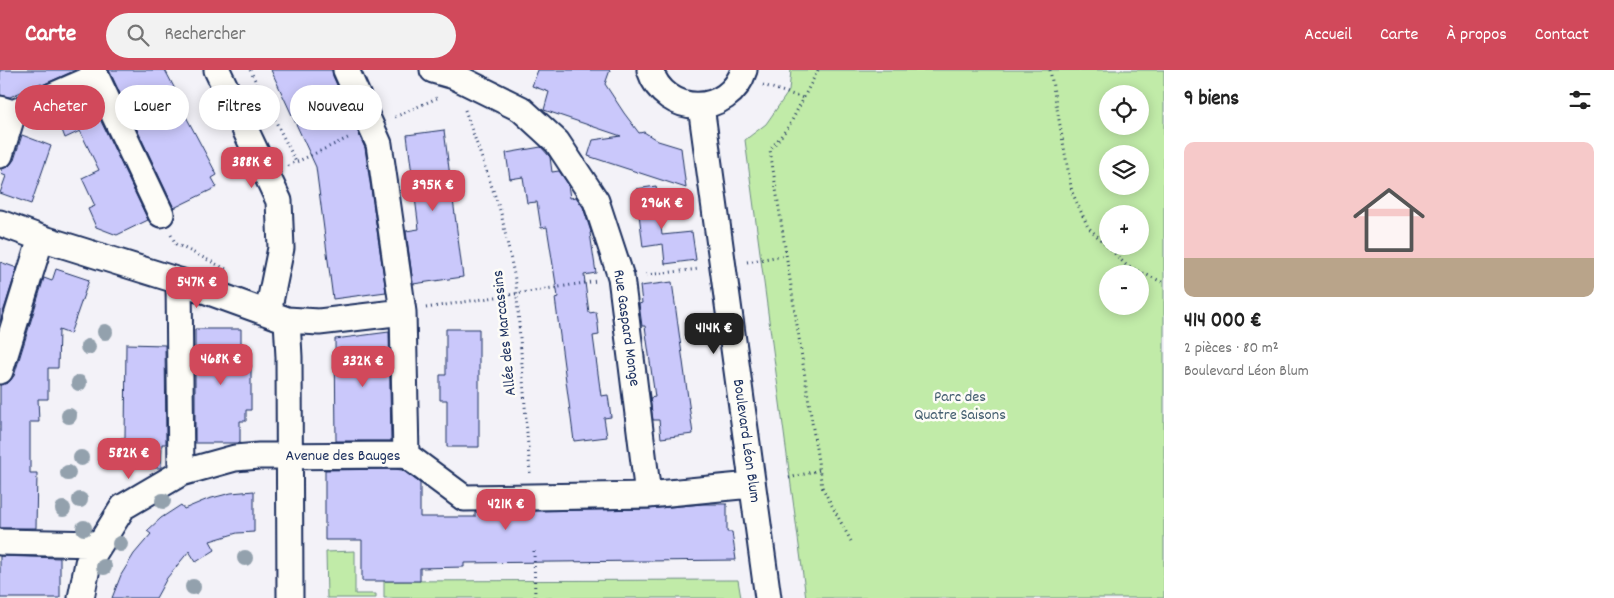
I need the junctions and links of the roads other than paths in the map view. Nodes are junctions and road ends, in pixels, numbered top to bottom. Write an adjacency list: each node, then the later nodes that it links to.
1 (217, 70): 15 (street)
2 (346, 70): 14 (street)
3 (650, 70): 7 (street)
4 (94, 73): 8 (street); 10 (street)
5 (443, 73): 21 (street, Rue Gaspard Monge)
6 (742, 74): 7 (street)
7 (701, 106): 20 (street, Boulevard Léon Blum)
8 (6, 111): 9 (street)
9 (0, 155)
10 (161, 214)
11 (0, 223): 12 (street)
12 (41, 238): 13 (street); 16 (street)
13 (179, 281): 15 (street); 19 (street)
14 (403, 312): 15 (street); 17 (street)
15 (278, 316): 18 (street)
16 (0, 371)
17 (406, 455): 18 (street, Avenue des Bauges); 21 (street, Avenue des Bauges)
18 (290, 456): 19 (street, Avenue des Bauges); 25 (street)
19 (181, 473): 23 (street, Avenue des Bauges)
20 (751, 484): 21 (street, Avenue des Bauges); 26 (street, Boulevard Léon Blum)
21 (648, 494)
22 (0, 542): 23 (street)
23 (100, 544): 24 (street, Avenue des Bauges)
24 (80, 598)
25 (290, 598)
26 (768, 598)

